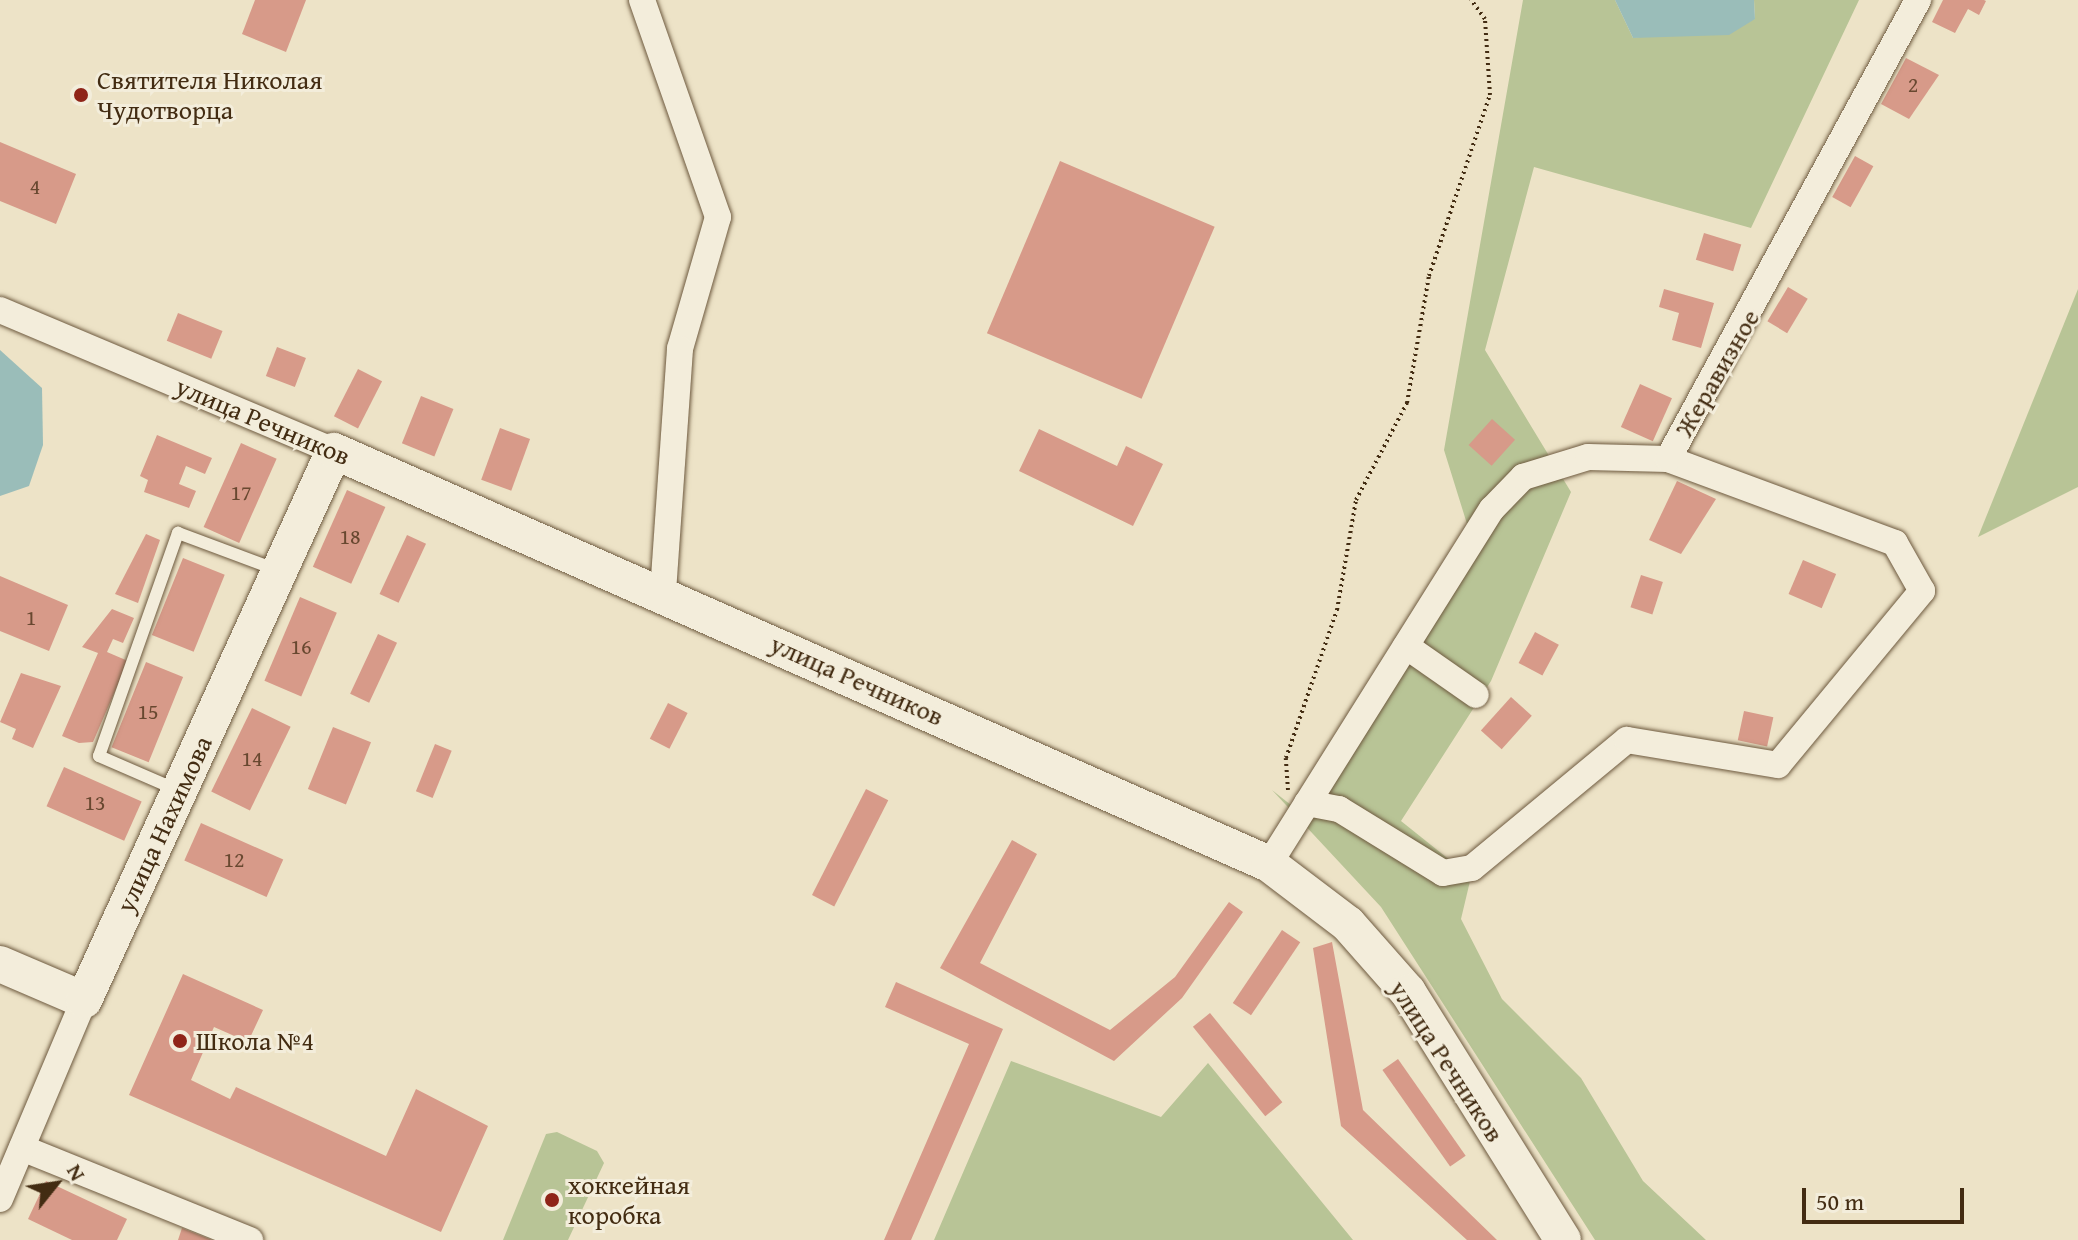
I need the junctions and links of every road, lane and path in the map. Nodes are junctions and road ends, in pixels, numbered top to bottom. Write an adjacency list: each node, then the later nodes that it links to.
1 (642, 0): 8 (street)
2 (1471, 0): 13 (path)
3 (1918, 0): 6 (street, Жеравизное)
4 (0, 310): 5 (street, улица Речников)
5 (334, 451): 7 (street, улица Нахимова); 8 (street, улица Речников)
6 (1668, 459): 9 (street, Жеравизное); 12 (street)
7 (280, 571): 11 (street, улица Нахимова); 11 (lane)
8 (663, 592): 14 (street, улица Речников)
9 (1406, 646): 10 (street); 12 (street, Жеравизное)
10 (1476, 695)
11 (179, 791): 16 (street, улица Нахимова)
12 (1307, 803): 13 (street, Жеравизное)
13 (1289, 833): 14 (street, Жеравизное)
14 (1269, 864): 20 (street, улица Речников)
15 (0, 964): 16 (street)
16 (84, 1000): 17 (street, улица Нахимова)
17 (22, 1148): 18 (street, улица Нахимова); 19 (street)
18 (0, 1199)
19 (250, 1240)
20 (1563, 1240)

